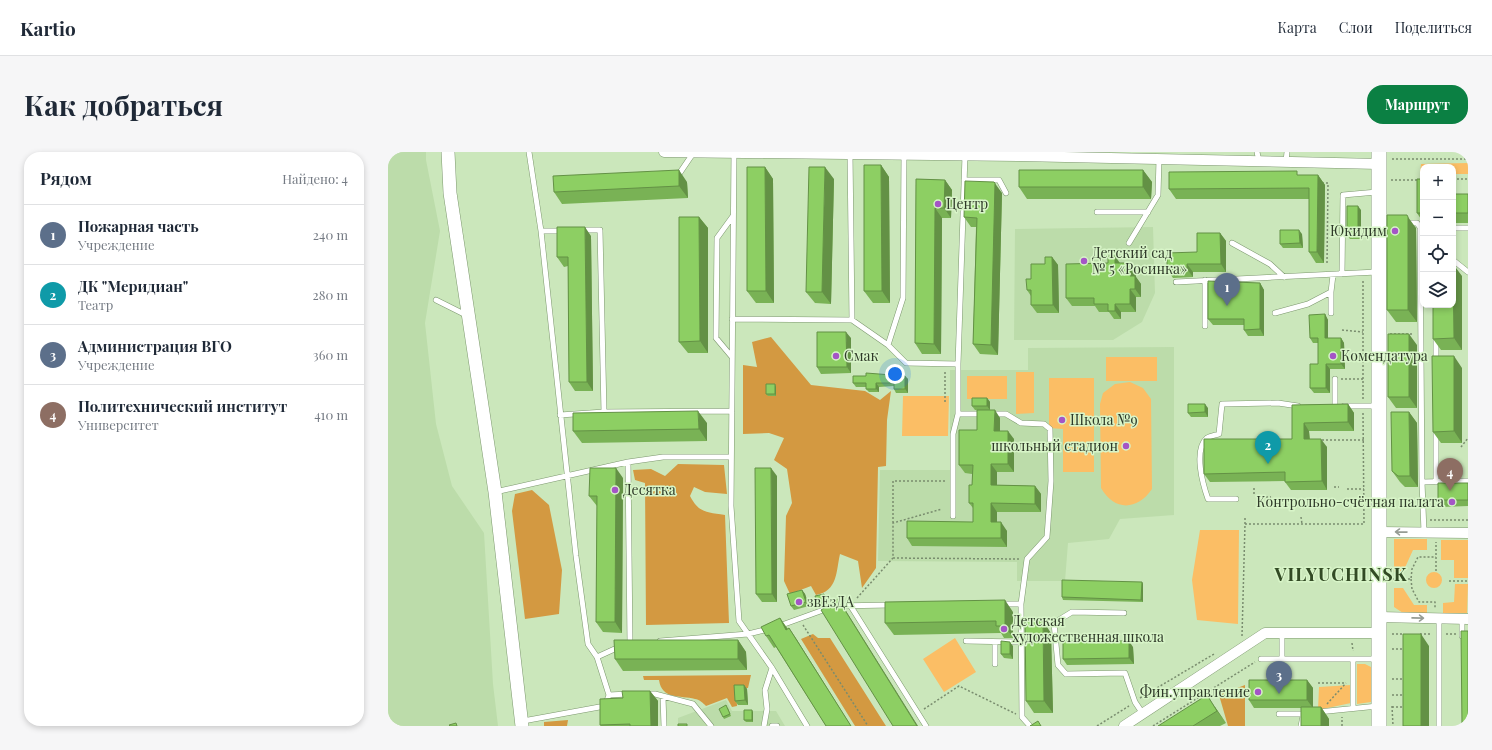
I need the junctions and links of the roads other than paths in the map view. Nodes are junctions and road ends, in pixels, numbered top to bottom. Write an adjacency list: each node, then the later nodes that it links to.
1 (448, 152): 44 (street)
2 (528, 152): 28 (lane)
3 (664, 152): 4 (street)
4 (694, 152): 5 (street); 15 (lane)
5 (734, 153): 6 (street); 21 (lane)
6 (834, 153): 7 (street)
7 (850, 153): 8 (street); 46 (lane)
8 (904, 154): 10 (street); 49 (lane)
9 (1036, 154): 10 (street); 14 (street)
10 (965, 155): 16 (lane)
11 (1258, 156): 12 (street); 14 (street)
12 (1286, 156): 13 (street)
13 (1379, 158): 17 (main road)
14 (1159, 159): 20 (lane)
15 (664, 174)
16 (964, 180): 18 (lane); 51 (lane)
17 (1378, 186): 34 (main road); 35 (lane)
18 (1006, 192)
19 (1097, 212): 20 (lane)
20 (1148, 212): 30 (lane)
21 (733, 216): 45 (lane); 50 (lane)
22 (1397, 223): 23 (lane)
23 (1420, 226)
24 (1456, 228): 25 (lane)
25 (1468, 228)
26 (570, 230): 28 (lane)
27 (578, 230): 59 (lane)
28 (541, 231): 61 (lane)
29 (1422, 236): 67 (lane)
30 (1129, 243)
31 (1232, 244): 37 (lane)
32 (1456, 262): 33 (lane)
33 (1468, 272)
34 (1371, 273): 35 (lane); 57 (main road)
35 (1342, 274): 36 (lane)
36 (1333, 275): 37 (lane); 40 (lane)
37 (1284, 277): 38 (lane)
38 (1205, 280): 39 (lane); 47 (lane)
39 (1176, 282)
40 (1331, 292): 42 (lane); 43 (lane)
41 (436, 300): 44 (lane)
42 (1331, 312)
43 (1275, 313)
44 (468, 316): 69 (street)
45 (732, 319): 46 (lane); 50 (lane)
46 (852, 320): 49 (lane)
47 (1205, 326)
48 (1436, 330): 52 (lane)
49 (888, 345): 51 (lane)
50 (732, 357): 58 (lane)
51 (958, 364): 60 (lane)
52 (1436, 367)
53 (1335, 379): 56 (lane)
54 (1301, 406): 70 (lane)
55 (1328, 406): 56 (lane)
56 (1335, 406): 57 (lane)
57 (1379, 406): 72 (main road)
58 (732, 411): 59 (lane); 63 (lane)
59 (604, 412): 61 (lane)
60 (958, 414): 71 (lane); 76 (lane)
61 (560, 415): 65 (lane)
62 (1436, 425): 68 (lane)
63 (731, 458): 64 (lane); 88 (lane)
64 (628, 462): 65 (lane); 95 (lane)
65 (568, 475): 69 (lane); 97 (lane)
66 (1468, 481): 68 (lane)
67 (1422, 482): 68 (lane); 73 (lane)
68 (1436, 482)
69 (495, 492): 113 (street)
70 (1236, 499)
71 (953, 516)
72 (1379, 532): 73 (street, one-way to 72); 80 (main road)
73 (1424, 532): 74 (street)
74 (1468, 533)
75 (998, 604): 76 (lane)
76 (1021, 604): 83 (lane)
77 (850, 605): 78 (lane); 88 (lane); 120 (lane)
78 (898, 605)
79 (1124, 613): 86 (lane)
80 (1379, 617): 81 (street, one-way to 81); 89 (main road)
81 (1439, 618): 82 (street); 125 (lane)
82 (1465, 619): 96 (lane)
83 (1021, 622): 84 (lane); 94 (lane)
84 (1028, 622)
85 (1035, 622): 86 (lane)
86 (1054, 623): 110 (lane)
87 (1282, 633): 89 (street); 100 (lane); 110 (street)
88 (748, 634): 90 (lane); 103 (lane)
89 (1385, 634): 98 (main road)
90 (654, 641)
91 (966, 641): 93 (lane)
92 (638, 642): 95 (lane)
93 (995, 642): 94 (lane); 102 (lane)
94 (1022, 642): 121 (lane)
95 (630, 643): 97 (lane)
96 (1462, 645)
97 (597, 657): 104 (lane)
98 (1385, 658): 101 (lane); 108 (main road)
99 (1261, 659): 100 (lane)
100 (1282, 659): 101 (lane)
101 (1353, 659): 109 (lane)
102 (996, 664)
103 (772, 668): 116 (lane); 119 (lane)
104 (608, 694): 105 (lane); 113 (lane)
105 (632, 694)
106 (640, 694): 107 (lane)
107 (663, 697): 114 (lane); 115 (lane)
108 (1389, 704): 109 (lane); 124 (main road)
109 (1353, 708): 112 (lane)
110 (1143, 714): 122 (street)
111 (1279, 714): 112 (lane)
112 (1305, 714): 123 (lane)
113 (522, 723)
114 (664, 726)
115 (711, 726)
116 (764, 726)
117 (772, 726): 118 (lane)
118 (777, 726)
119 (807, 726)
120 (926, 726)
121 (1030, 726)
122 (1124, 726)
123 (1301, 726)
124 (1379, 726)
125 (1439, 726)

